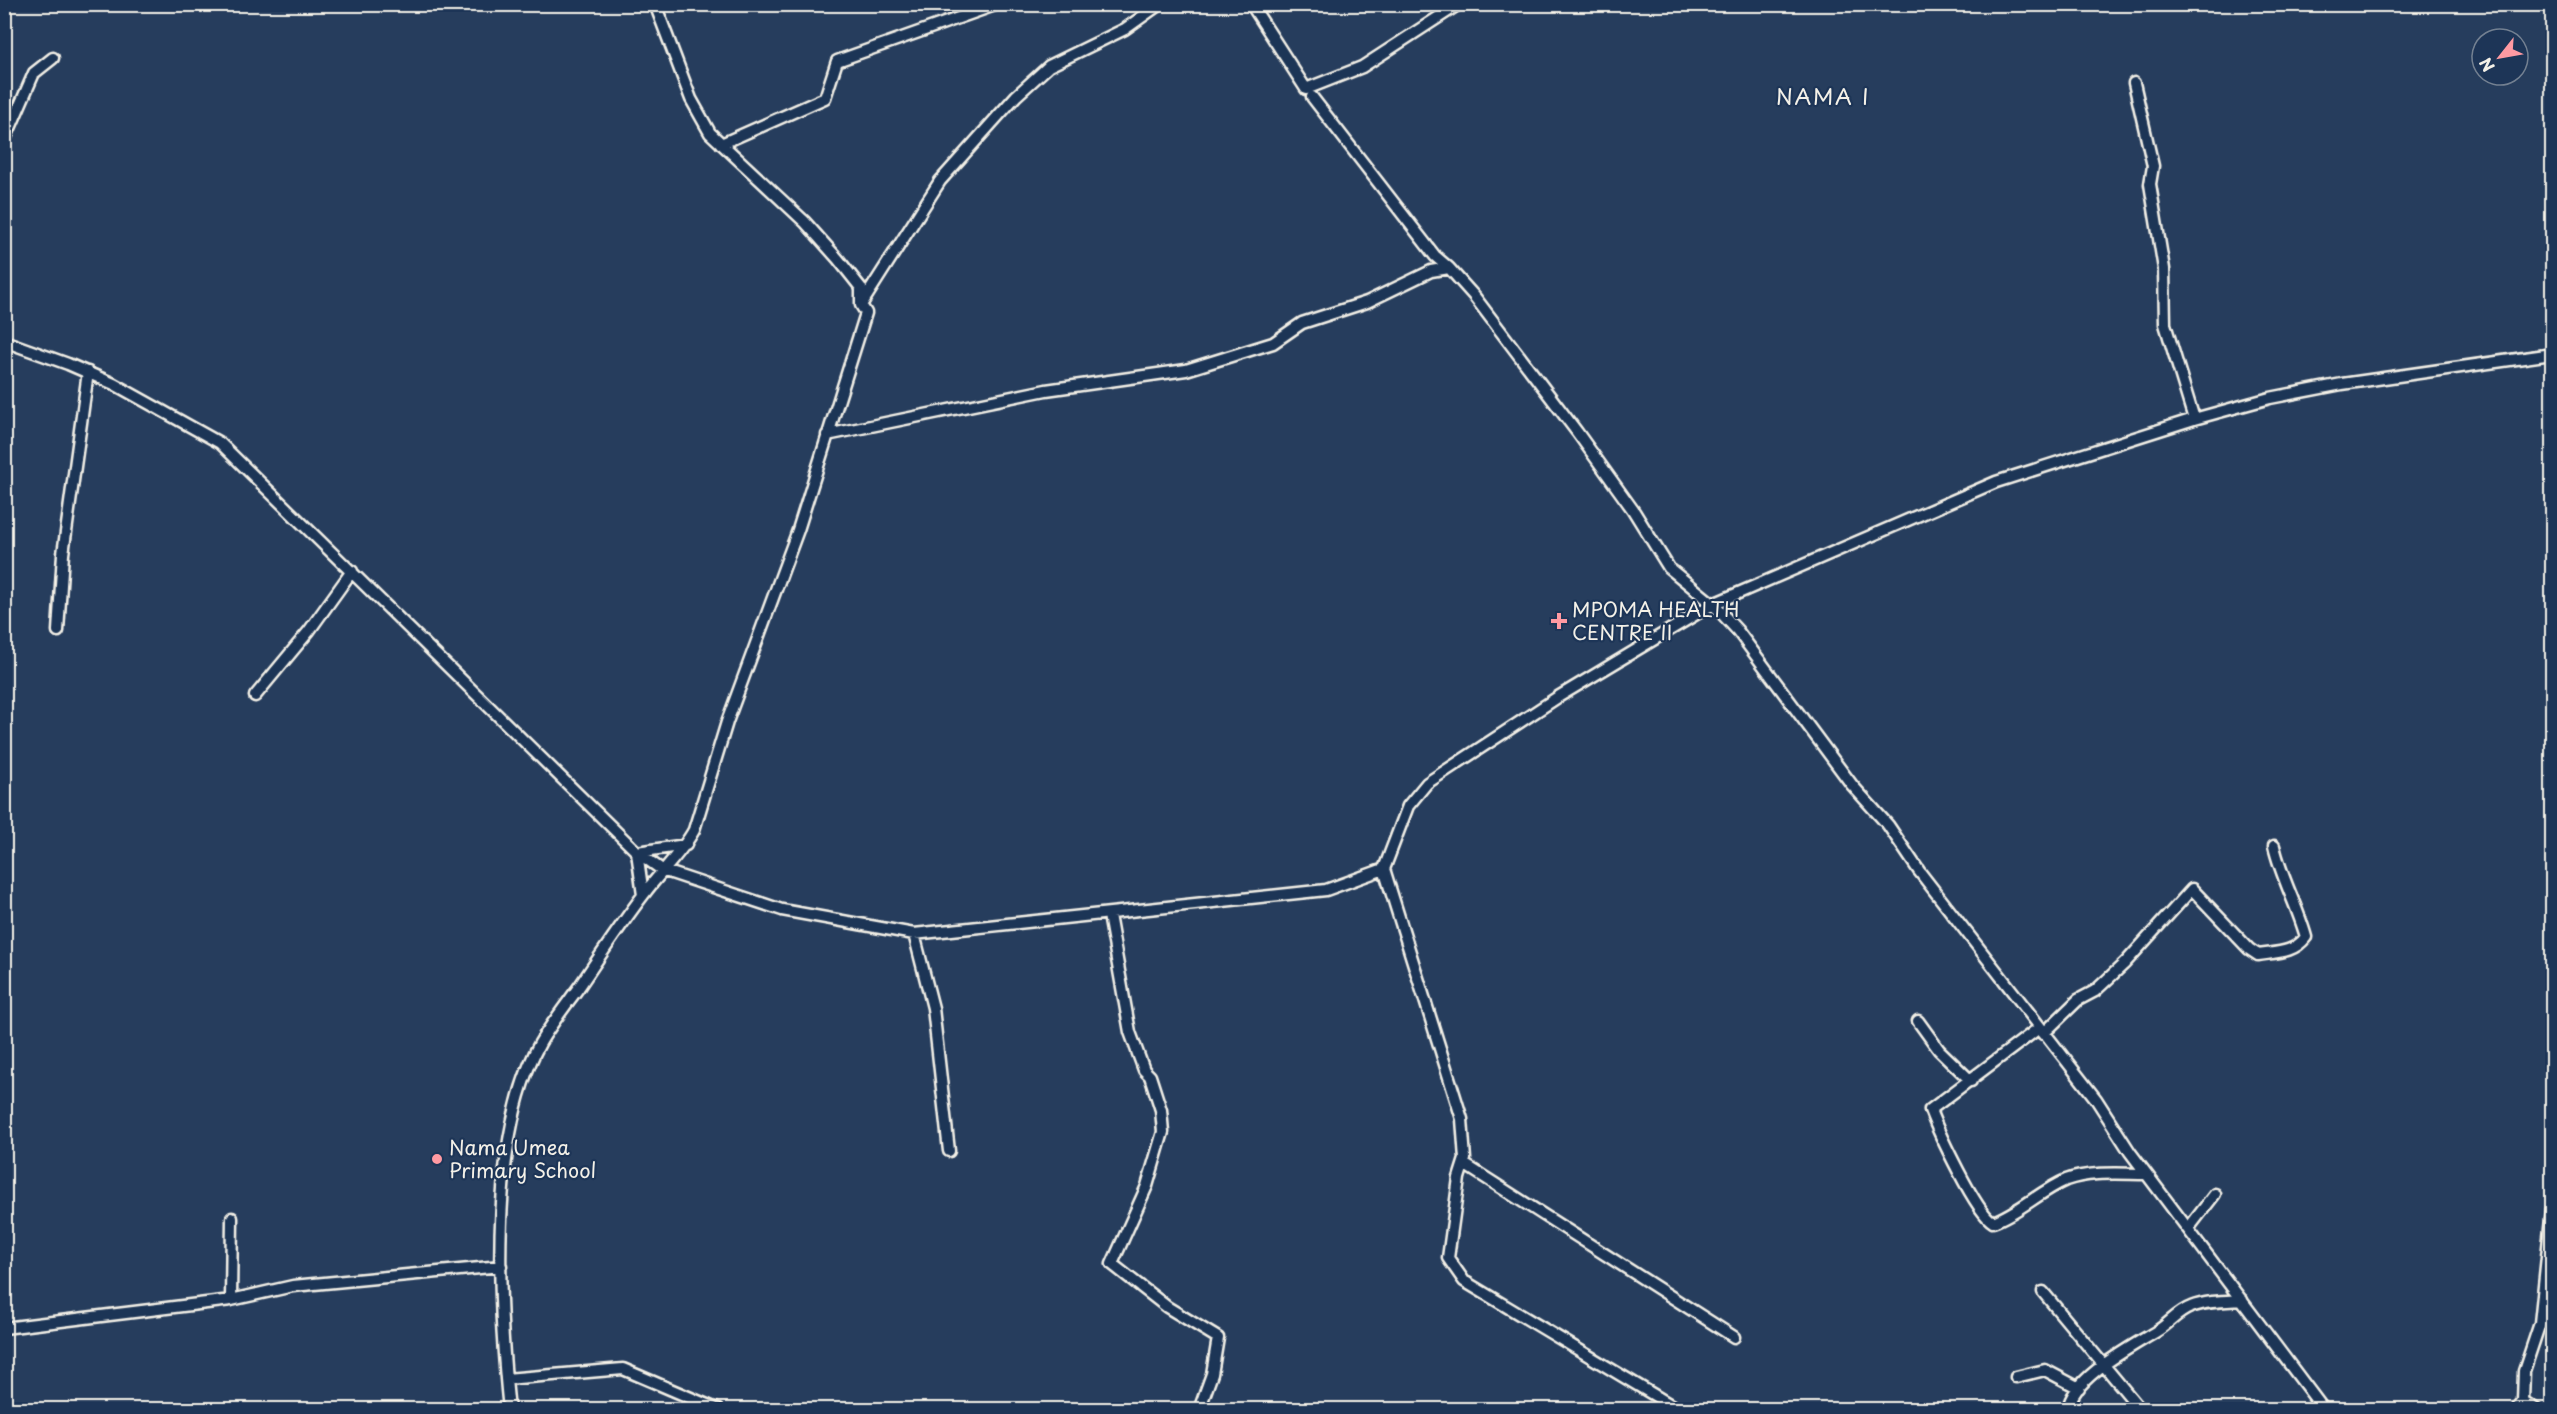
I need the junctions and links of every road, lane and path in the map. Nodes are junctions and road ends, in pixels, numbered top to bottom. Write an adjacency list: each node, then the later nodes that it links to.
1 (654, 4): 10 (street)
2 (998, 4): 10 (street)
3 (1161, 4): 12 (street)
4 (1251, 4): 5 (street)
5 (1460, 4)
6 (53, 58): 9 (street)
7 (2134, 83): 16 (street)
8 (1312, 97): 11 (street)
9 (4, 142)
10 (721, 144): 12 (street)
11 (1449, 268): 17 (street); 19 (street)
12 (861, 305): 17 (street)
13 (4, 341): 15 (street)
14 (2553, 354): 16 (street)
15 (88, 372): 18 (street); 20 (street)
16 (2194, 419): 19 (street)
17 (827, 435): 22 (street)
18 (352, 571): 21 (street); 24 (street)
19 (1713, 604): 25 (street); 31 (street)
20 (58, 631)
21 (255, 696)
22 (686, 845): 24 (street); 26 (street)
23 (2274, 846): 31 (street)
24 (638, 852): 26 (street); 27 (street)
25 (1384, 869): 28 (street); 34 (street)
26 (662, 870): 27 (street); 29 (street)
27 (643, 895): 40 (street)
28 (1109, 915): 29 (street); 54 (street)
29 (914, 934): 33 (street)
30 (1918, 1021): 32 (street)
31 (2041, 1031): 32 (street); 35 (street)
32 (1971, 1081): 35 (street)
33 (949, 1151)
34 (1464, 1164): 45 (street); 55 (street)
35 (2146, 1174): 39 (street)
36 (2215, 1194): 39 (street)
37 (2553, 1209): 50 (street)
38 (232, 1218): 42 (street)
39 (2188, 1229): 43 (street)
40 (501, 1266): 42 (street); 48 (street)
41 (2043, 1292): 46 (street)
42 (231, 1300): 44 (street)
43 (2242, 1300): 46 (street); 57 (street)
44 (4, 1328)
45 (1734, 1337)
46 (2104, 1366): 49 (street); 56 (street)
47 (2016, 1377): 49 (street)
48 (506, 1379): 52 (street); 53 (street)
49 (2079, 1388): 51 (street)
50 (2519, 1405): 58 (street)
51 (2068, 1409)
52 (509, 1410)
53 (719, 1410)
54 (1199, 1410)
55 (1679, 1410)
56 (2141, 1410)
57 (2324, 1410)
58 (2537, 1410)

